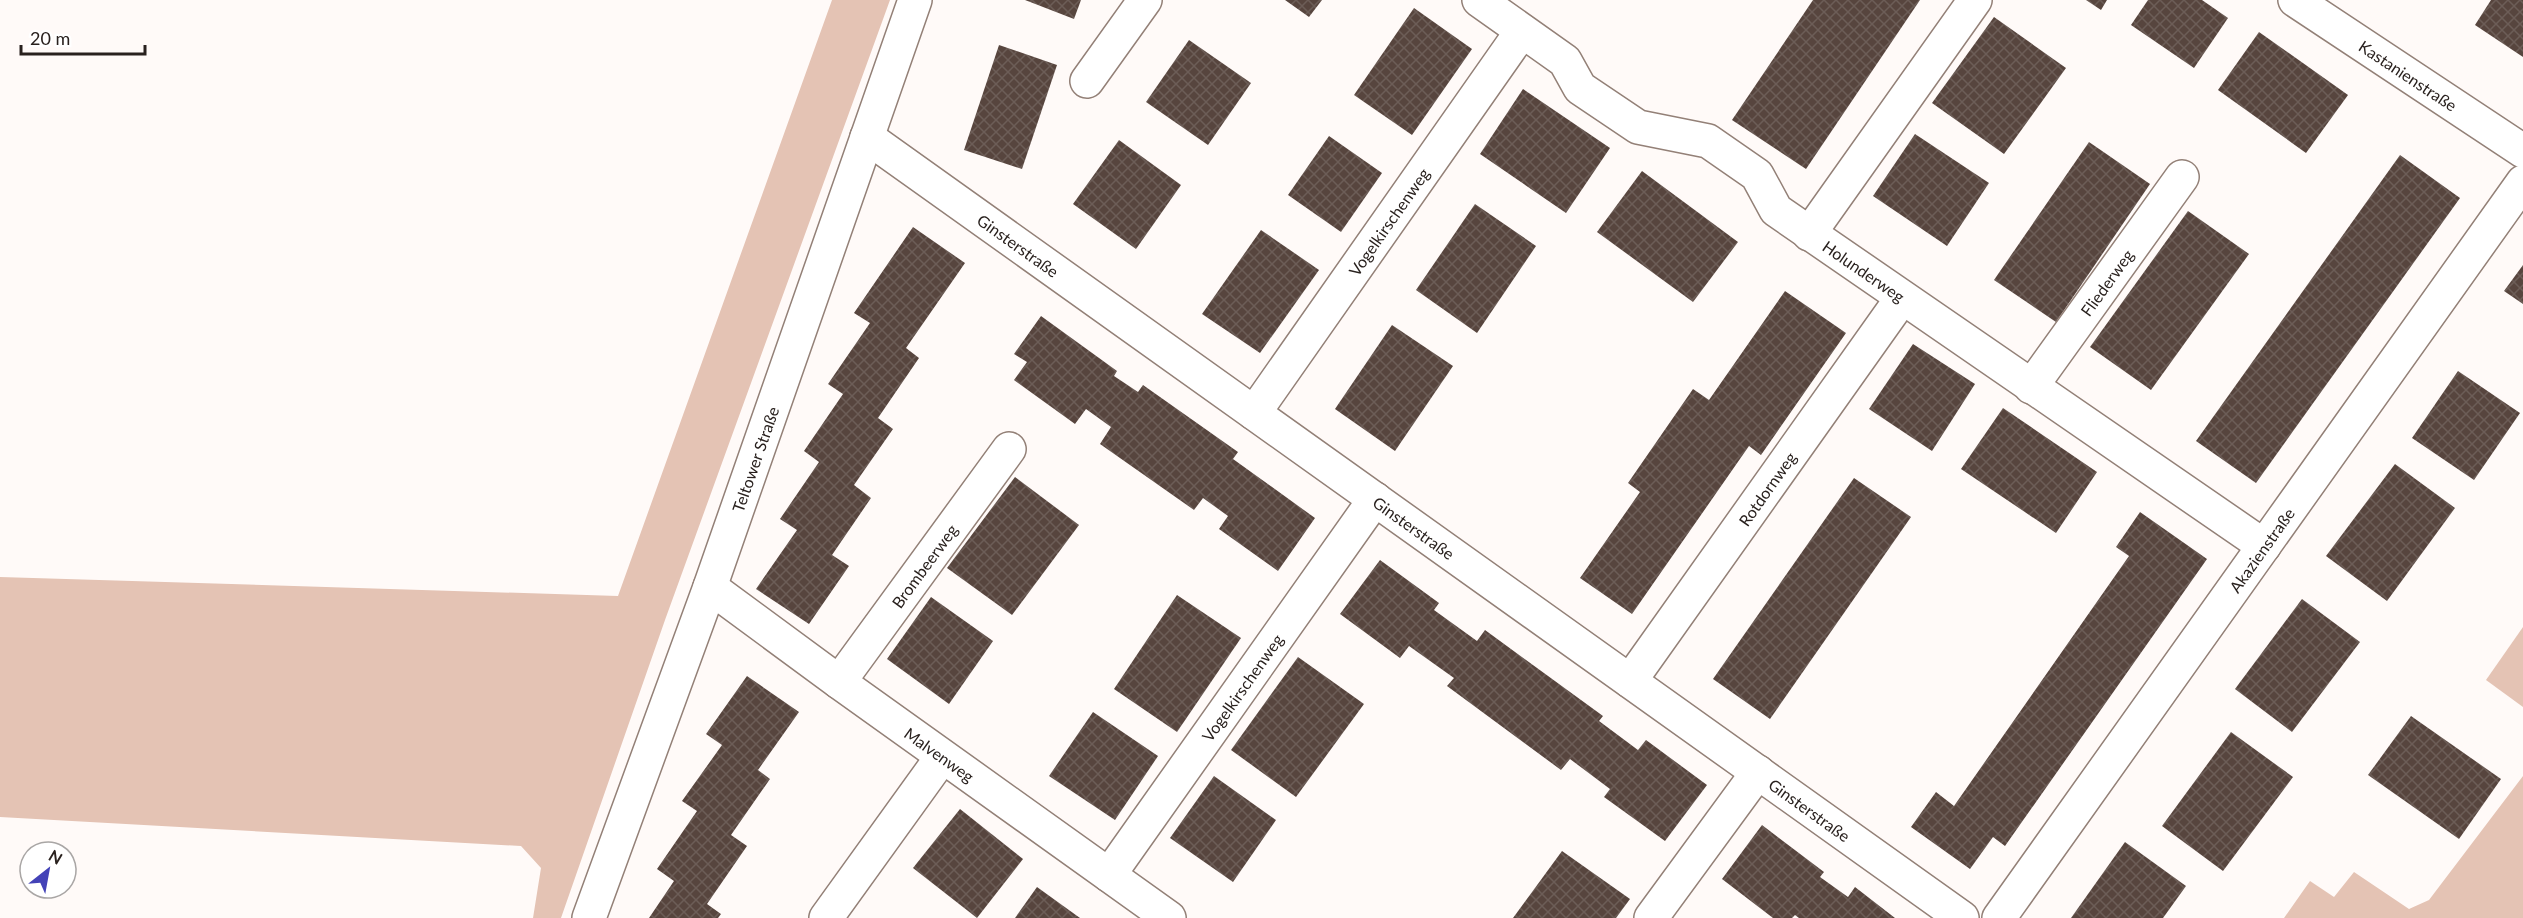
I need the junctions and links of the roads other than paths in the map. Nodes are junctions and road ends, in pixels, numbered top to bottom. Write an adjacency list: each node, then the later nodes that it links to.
1 (915, 0): 8 (street, Teltower Straße)
2 (1145, 0): 7 (street)
3 (1479, 0): 6 (street, Holunderweg)
4 (1975, 0): 12 (street)
5 (2295, 0): 9 (street, Kastanienstraße)
6 (1522, 31): 12 (street, Holunderweg); 15 (street, Vogelkirschenweg)
7 (1087, 81)
8 (867, 137): 15 (street, Ginsterstraße); 19 (street, Teltower Straße)
9 (2523, 151)
10 (2182, 177): 14 (street, Fliederweg)
11 (2523, 182): 18 (street, Akazienstraße)
12 (1809, 234): 13 (street, Holunderweg)
13 (1902, 298): 14 (street, Holunderweg); 20 (street, Rotdornweg)
14 (2031, 387): 18 (street, Holunderweg)
15 (1254, 413): 17 (street, Ginsterstraße)
16 (1008, 449): 21 (street, Brombeerweg)
17 (1374, 499): 20 (street, Ginsterstraße); 24 (street, Vogelkirschenweg)
18 (2264, 546): 30 (street, Akazienstraße)
19 (710, 587): 21 (street, Malvenweg); 25 (street, Teltower Straße)
20 (1630, 681): 23 (street, Ginsterstraße)
21 (839, 682): 22 (street, Malvenweg)
22 (942, 757): 24 (street, Malvenweg); 26 (street)
23 (1758, 772): 28 (street); 29 (street, Ginsterstraße)
24 (1109, 875): 27 (street, Malvenweg)
25 (589, 918)
26 (826, 918)
27 (1169, 918)
28 (1651, 918)
29 (1962, 918)
30 (1999, 918)

